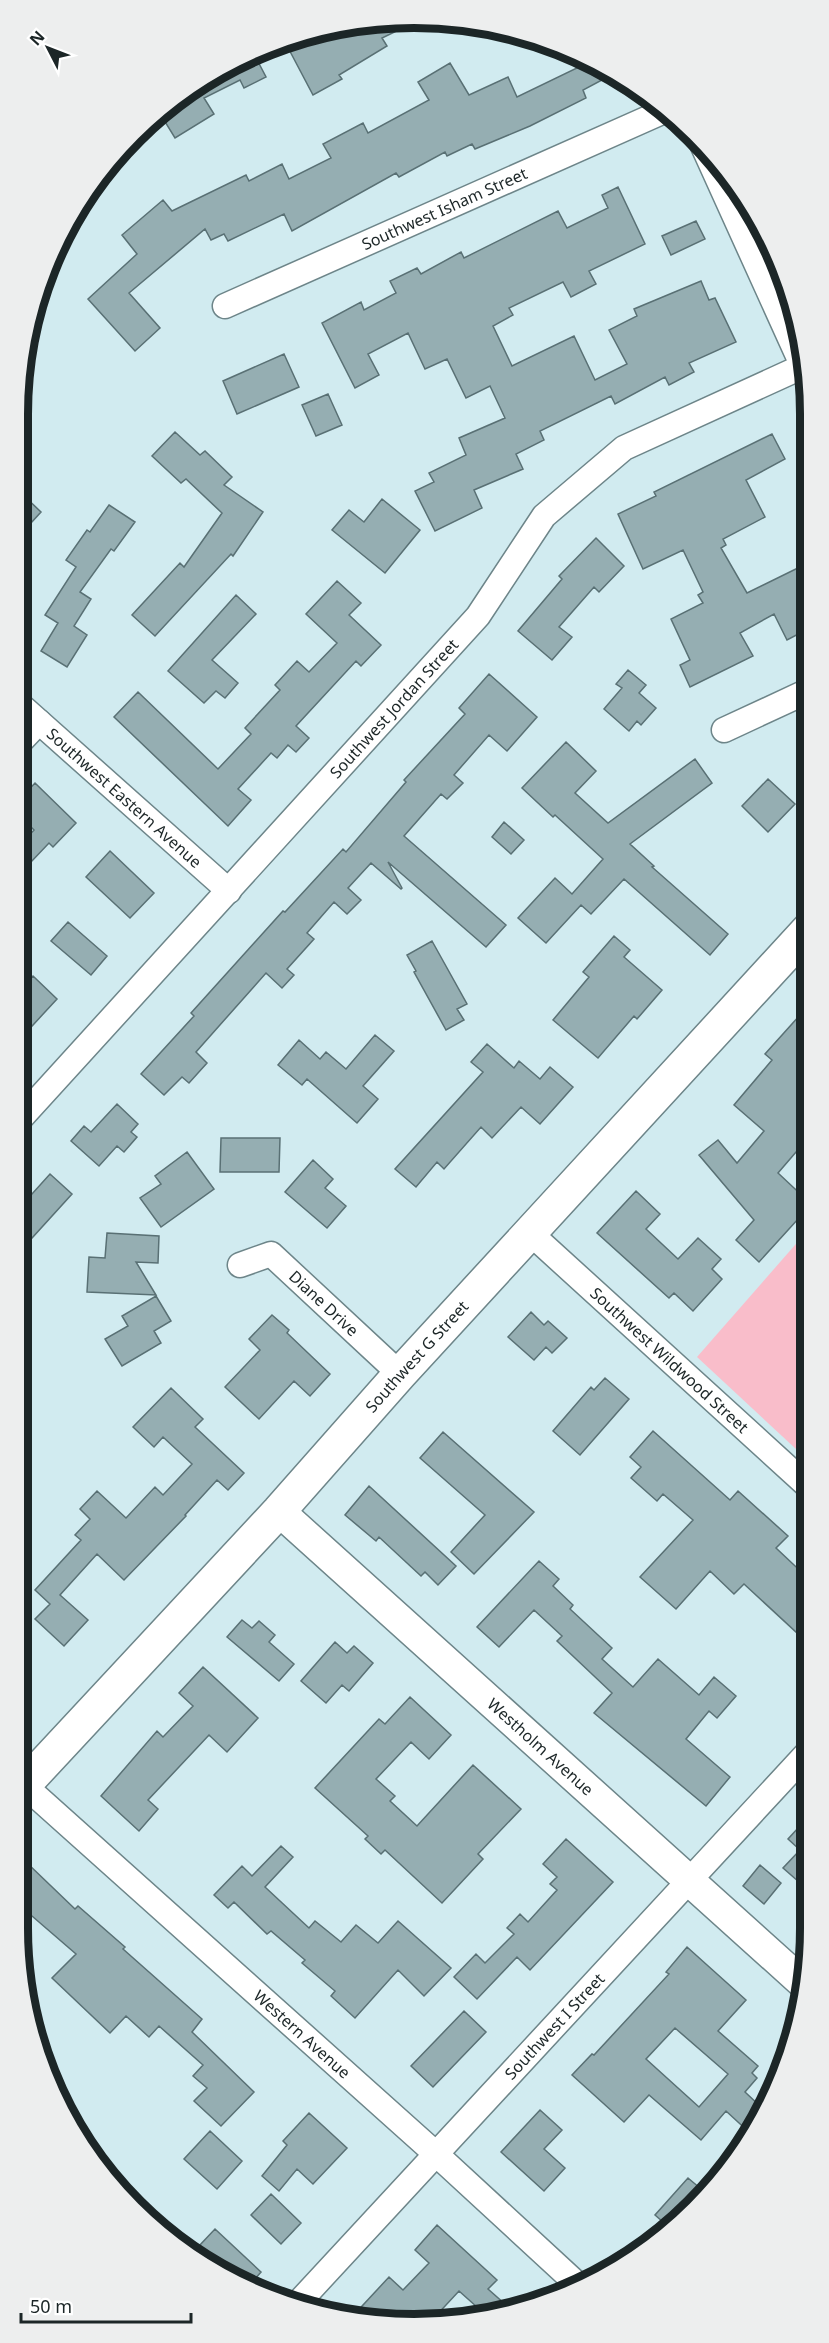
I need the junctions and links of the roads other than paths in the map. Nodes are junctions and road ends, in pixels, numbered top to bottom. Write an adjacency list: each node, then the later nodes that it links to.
1 (657, 114): 3 (street, Southwest Isham Street)
2 (715, 173): 4 (street)
3 (225, 306)
4 (794, 343)
5 (798, 373): 11 (street, Southwest Jordan Street)
6 (800, 695): 9 (street)
7 (28, 712): 8 (street, Southwest Eastern Avenue)
8 (39, 722): 10 (street); 11 (street, Southwest Eastern Avenue)
9 (724, 730)
10 (28, 734)
11 (229, 891): 13 (street, Southwest Jordan Street)
12 (800, 939): 14 (main road, Southwest G Street)
13 (28, 1110)
14 (529, 1232): 16 (main road, Southwest G Street); 17 (street, Southwest Wildwood Street)
15 (240, 1265): 16 (street, Diane Drive)
16 (400, 1374): 18 (main road, Southwest G Street)
17 (800, 1479)
18 (279, 1511): 20 (main road, Southwest G Street); 22 (street, Westholm Avenue)
19 (800, 1761): 22 (street, Southwest I Street)
20 (28, 1781)
21 (28, 1789): 24 (street, Western Avenue)
22 (688, 1881): 23 (street, Westholm Avenue); 24 (street, Southwest I Street)
23 (797, 1978)
24 (436, 2154): 25 (street, Western Avenue); 26 (street, Southwest I Street)
25 (573, 2280)
26 (303, 2298)

